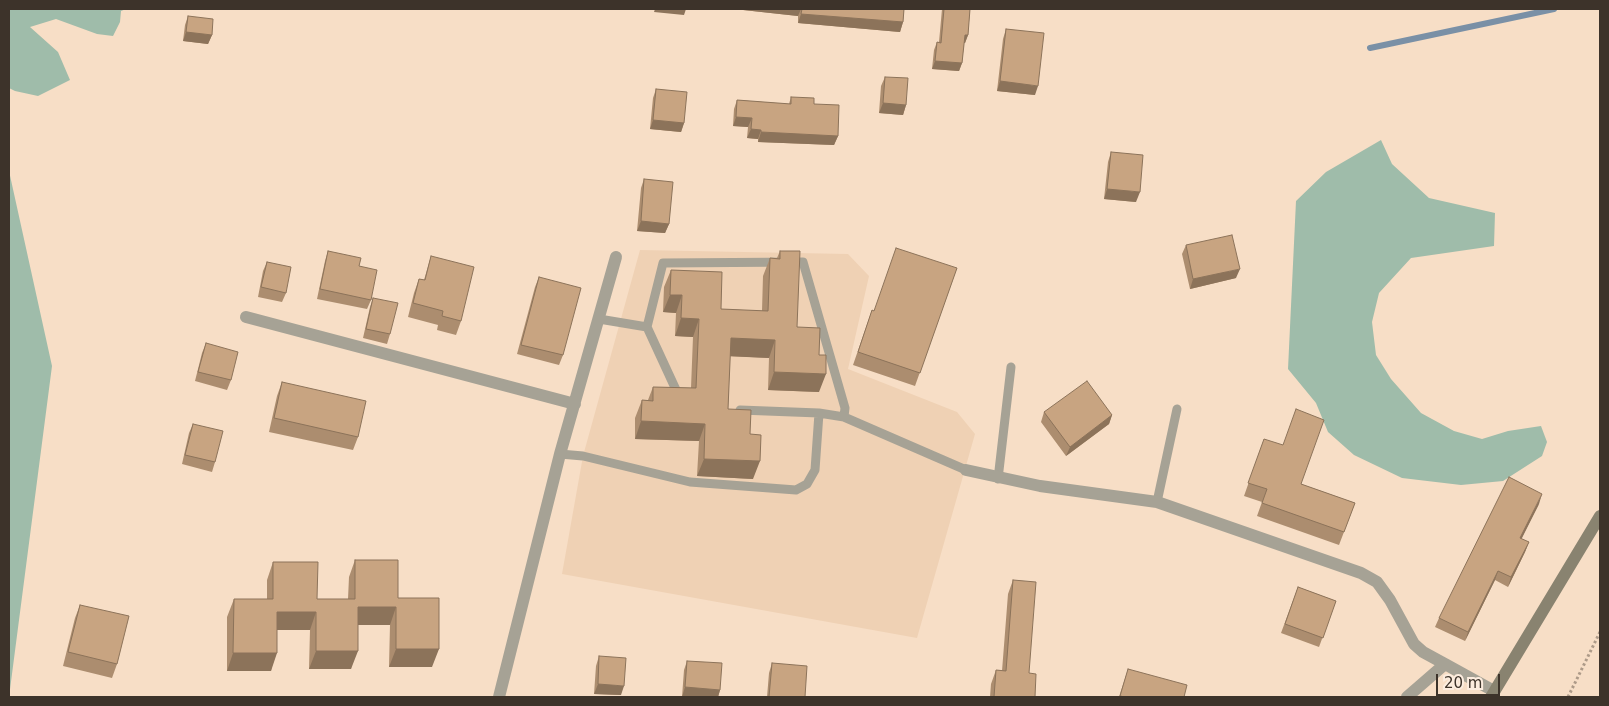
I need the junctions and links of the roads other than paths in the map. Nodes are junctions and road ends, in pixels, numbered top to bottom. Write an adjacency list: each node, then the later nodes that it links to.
1 (616, 257): 3 (street)
2 (246, 317): 7 (street)
3 (599, 320): 4 (lane); 7 (street)
4 (647, 327): 6 (lane); 11 (lane)
5 (1011, 366): 14 (lane)
6 (677, 392)
7 (575, 404): 12 (street)
8 (1177, 409): 15 (lane)
9 (738, 410): 10 (lane)
10 (819, 413): 11 (lane); 12 (lane)
11 (844, 417): 13 (lane)
12 (560, 454): 19 (street)
13 (966, 470): 14 (street)
14 (998, 478): 15 (street)
15 (1157, 502): 17 (street)
16 (1600, 516): 18 (street)
17 (1445, 664): 18 (street); 20 (street)
18 (1492, 694)
19 (499, 697)
20 (1407, 697)

